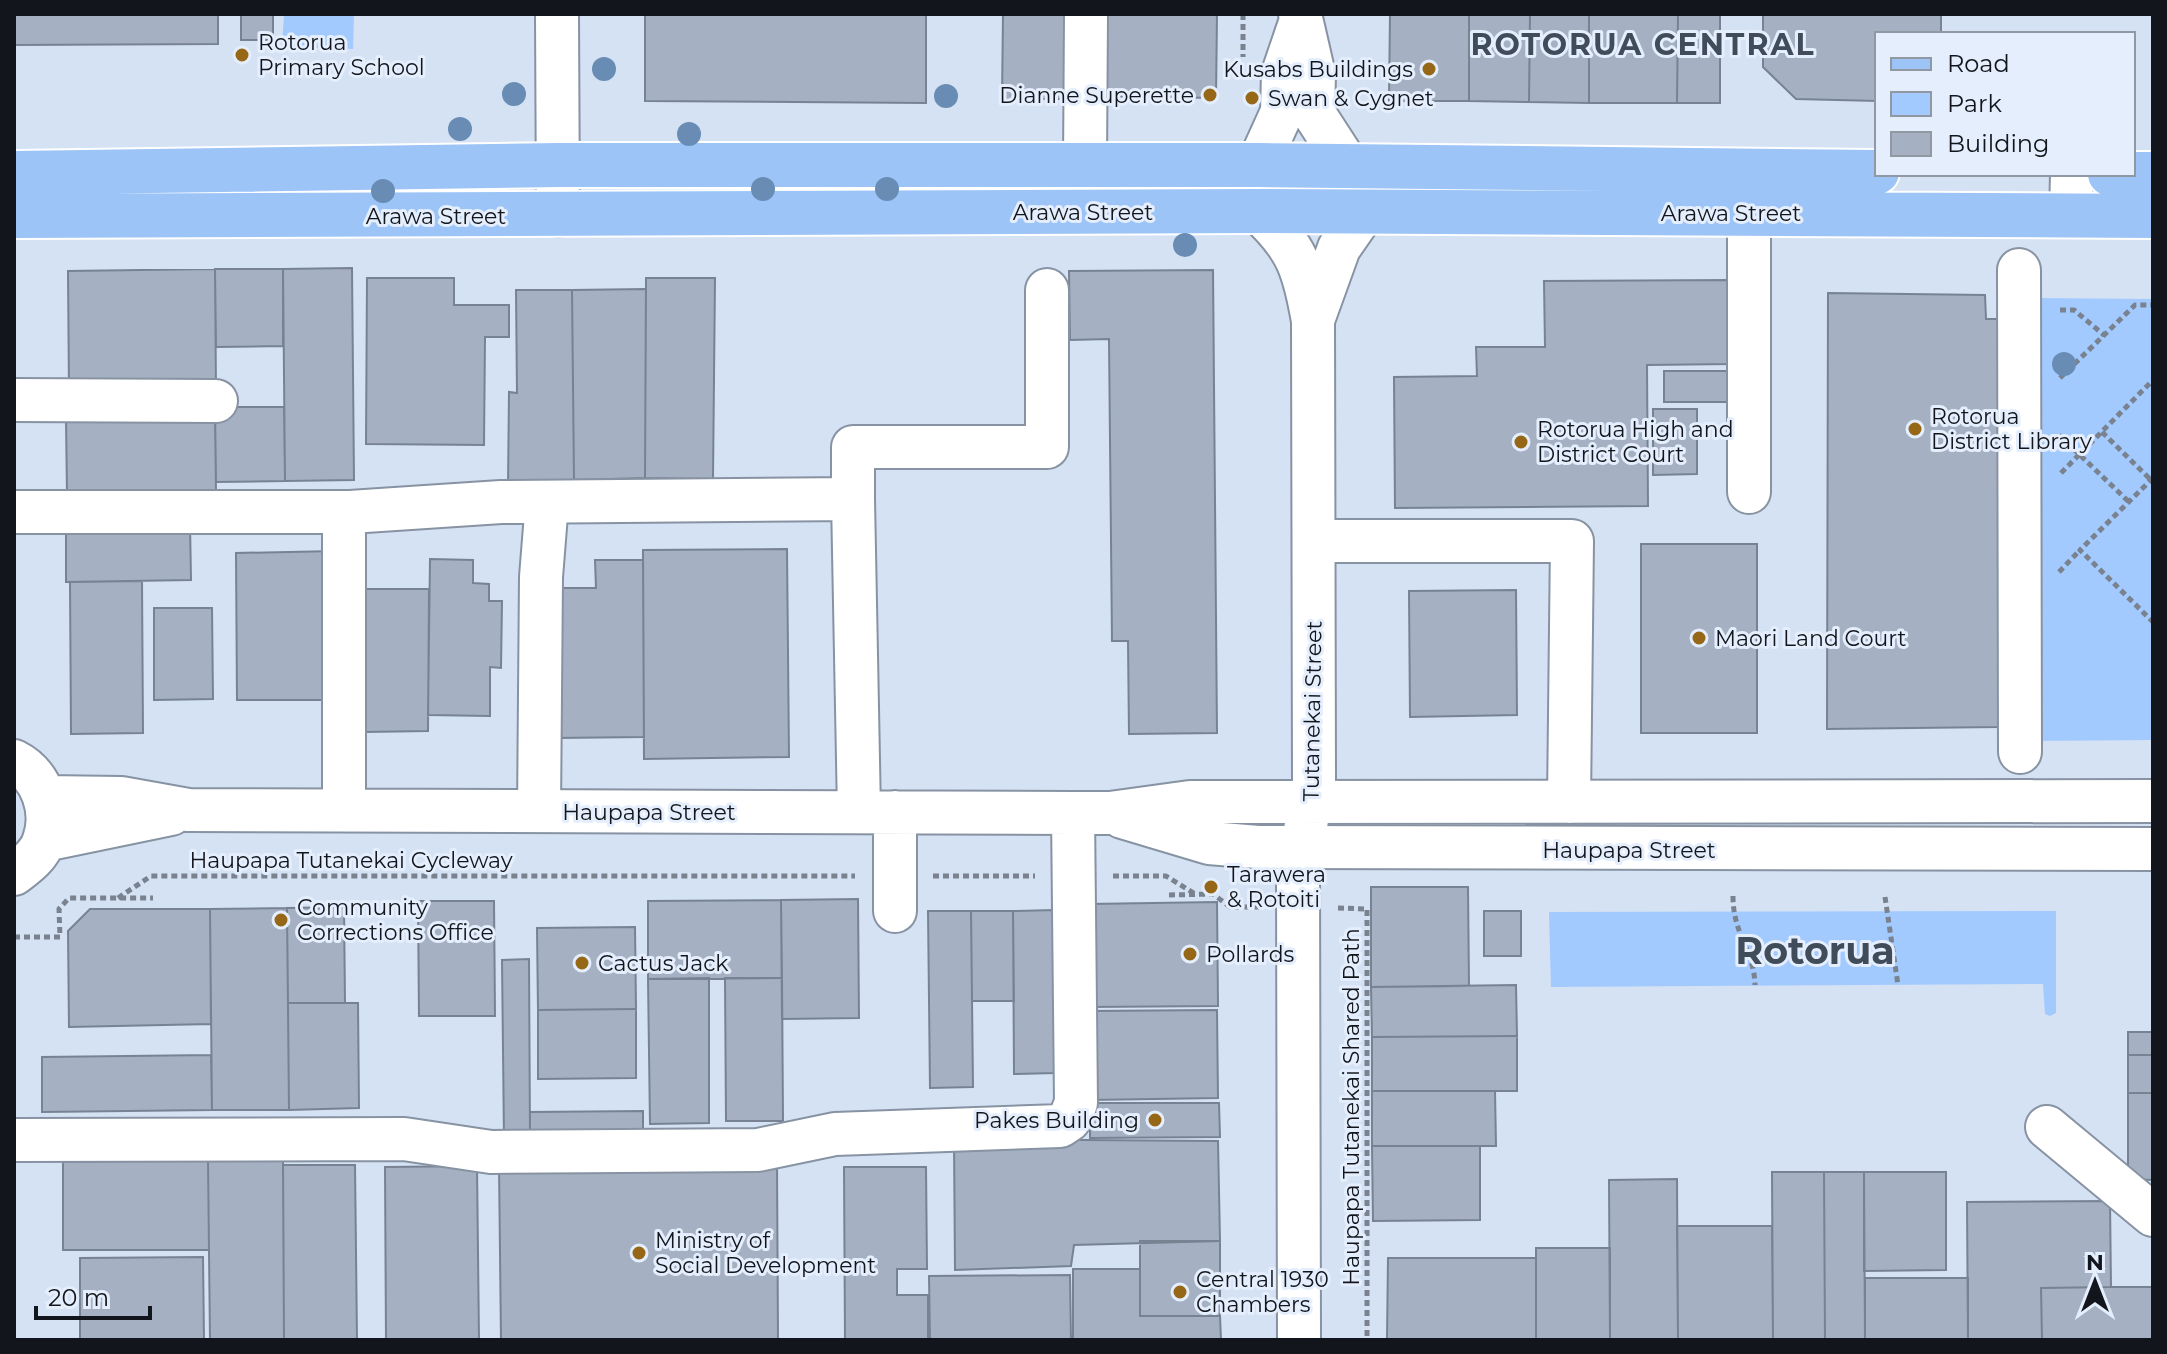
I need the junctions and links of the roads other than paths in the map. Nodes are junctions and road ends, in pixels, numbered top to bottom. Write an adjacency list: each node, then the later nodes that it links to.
1 (557, 14): 4 (street)
2 (1086, 14): 5 (street)
3 (1300, 18): 6 (street); 7 (street)
4 (559, 165): 5 (main road, Arawa Street); 9 (main road, Arawa Street); 14 (street)
5 (1085, 165): 6 (main road, Arawa Street)
6 (1258, 165): 7 (main road, Arawa Street)
7 (1348, 166): 8 (main road, Arawa Street)
8 (1875, 172)
9 (14, 173)
10 (2072, 195): 13 (main road, Arawa Street); 16 (main road, Arawa Street)
11 (1258, 211): 12 (main road, Arawa Street); 14 (main road, Arawa Street); 19 (street, Tutanekai Street)
12 (1364, 212): 13 (main road, Arawa Street); 19 (street, Tutanekai Street)
13 (1749, 213): 22 (street)
14 (558, 215): 15 (main road, Arawa Street)
15 (14, 216)
16 (2153, 216)
17 (1047, 290): 23 (street)
18 (2019, 290): 28 (street)
19 (1313, 321): 27 (street, Tutanekai Street)
20 (14, 400): 21 (street)
21 (216, 401)
22 (1749, 492)
23 (853, 499): 24 (street); 39 (street)
24 (547, 502): 26 (street); 38 (street)
25 (14, 512): 26 (street)
26 (344, 512): 37 (street)
27 (1314, 541): 31 (street, Tutanekai Street); 34 (street)
28 (2020, 752)
29 (14, 761): 30 (street)
30 (45, 797): 36 (street, Haupapa Street); 41 (street)
31 (1313, 801): 34 (street, Haupapa Street); 40 (street, Haupapa Street); 42 (street, Tutanekai Street)
32 (2050, 801): 33 (street, Haupapa Street); 35 (street, Haupapa Street); 43 (street)
33 (2153, 801)
34 (1569, 802): 35 (street, Haupapa Street)
35 (1769, 804): 45 (street)
36 (188, 810): 37 (street, Haupapa Street); 41 (street, Haupapa Street)
37 (344, 810): 38 (street, Haupapa Street)
38 (539, 811): 39 (street, Haupapa Street)
39 (877, 812): 40 (street, Haupapa Street); 47 (street)
40 (1092, 813): 42 (street, Haupapa Street); 49 (street)
41 (45, 840): 46 (street)
42 (1302, 847): 45 (street, Haupapa Street); 51 (street, Tutanekai Street)
43 (2051, 849): 44 (street, Haupapa Street); 45 (street, Haupapa Street)
44 (2153, 849)
45 (1769, 850)
46 (14, 874)
47 (895, 911)
48 (2047, 1127): 50 (street)
49 (14, 1140)
50 (2153, 1215)
51 (1299, 1340)

